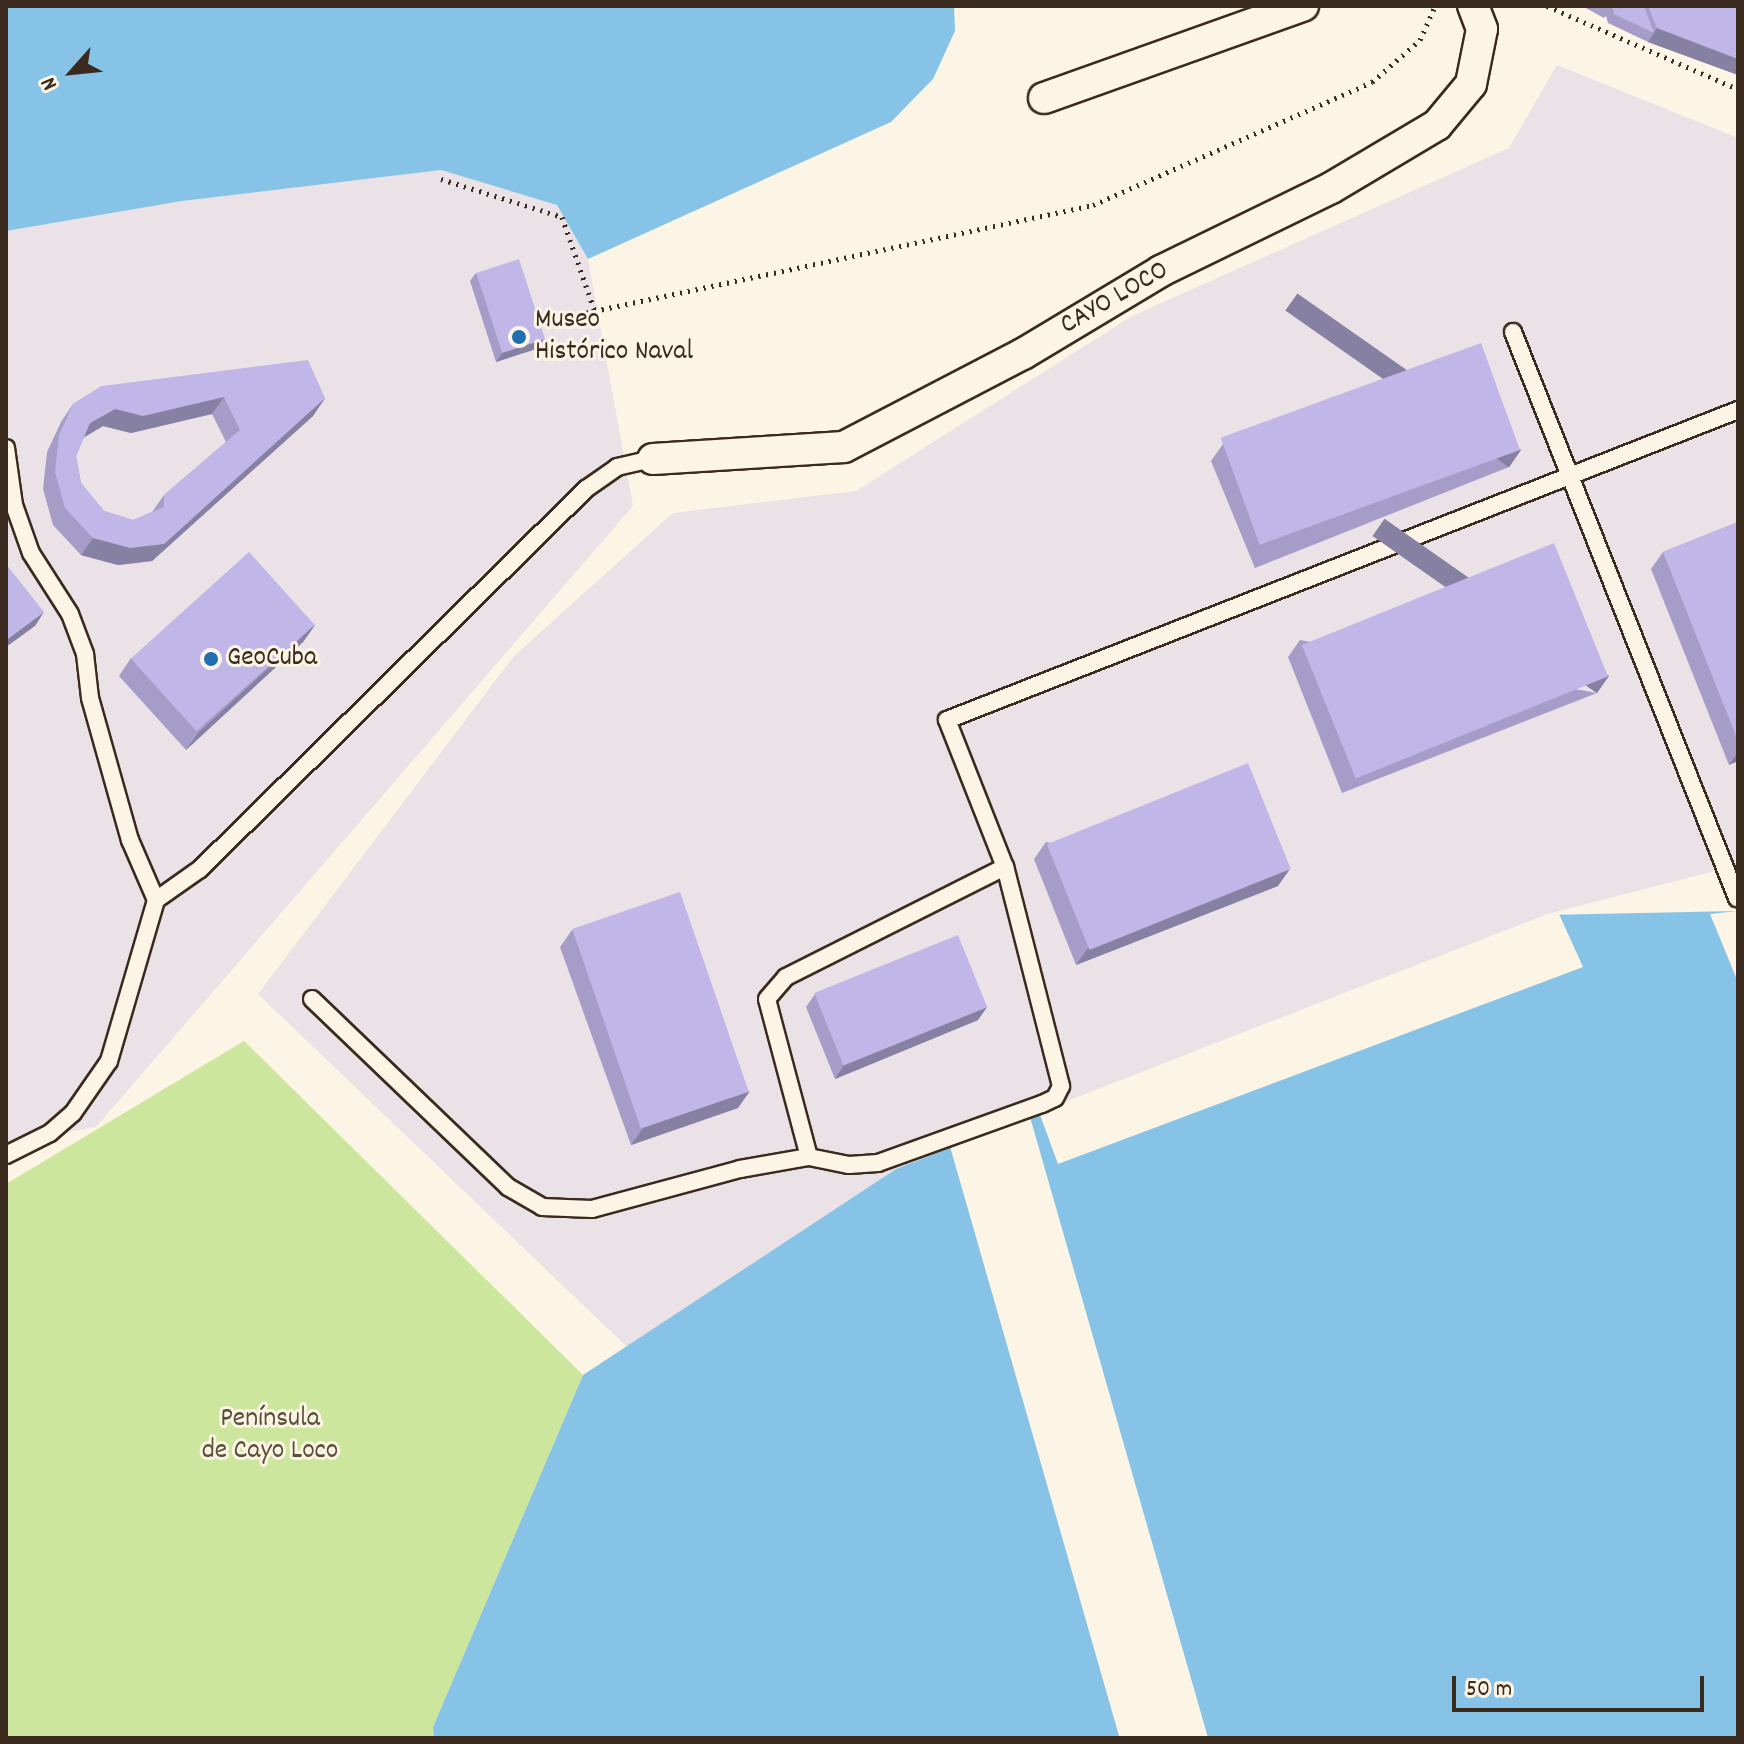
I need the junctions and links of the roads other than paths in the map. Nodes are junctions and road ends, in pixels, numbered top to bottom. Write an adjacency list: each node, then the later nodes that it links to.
1 (1303, 6): 3 (street)
2 (1473, 6): 7 (street, CAYO LOCO)
3 (1044, 98)
4 (1513, 332): 8 (lane)
5 (1738, 410): 8 (lane)
6 (6, 448): 11 (lane)
7 (653, 459): 11 (lane)
8 (1569, 473): 9 (lane); 10 (lane)
9 (1005, 867): 14 (lane); 14 (lane)
10 (1737, 898)
11 (156, 900): 13 (lane)
12 (312, 999): 14 (lane)
13 (6, 1155)
14 (809, 1157)

